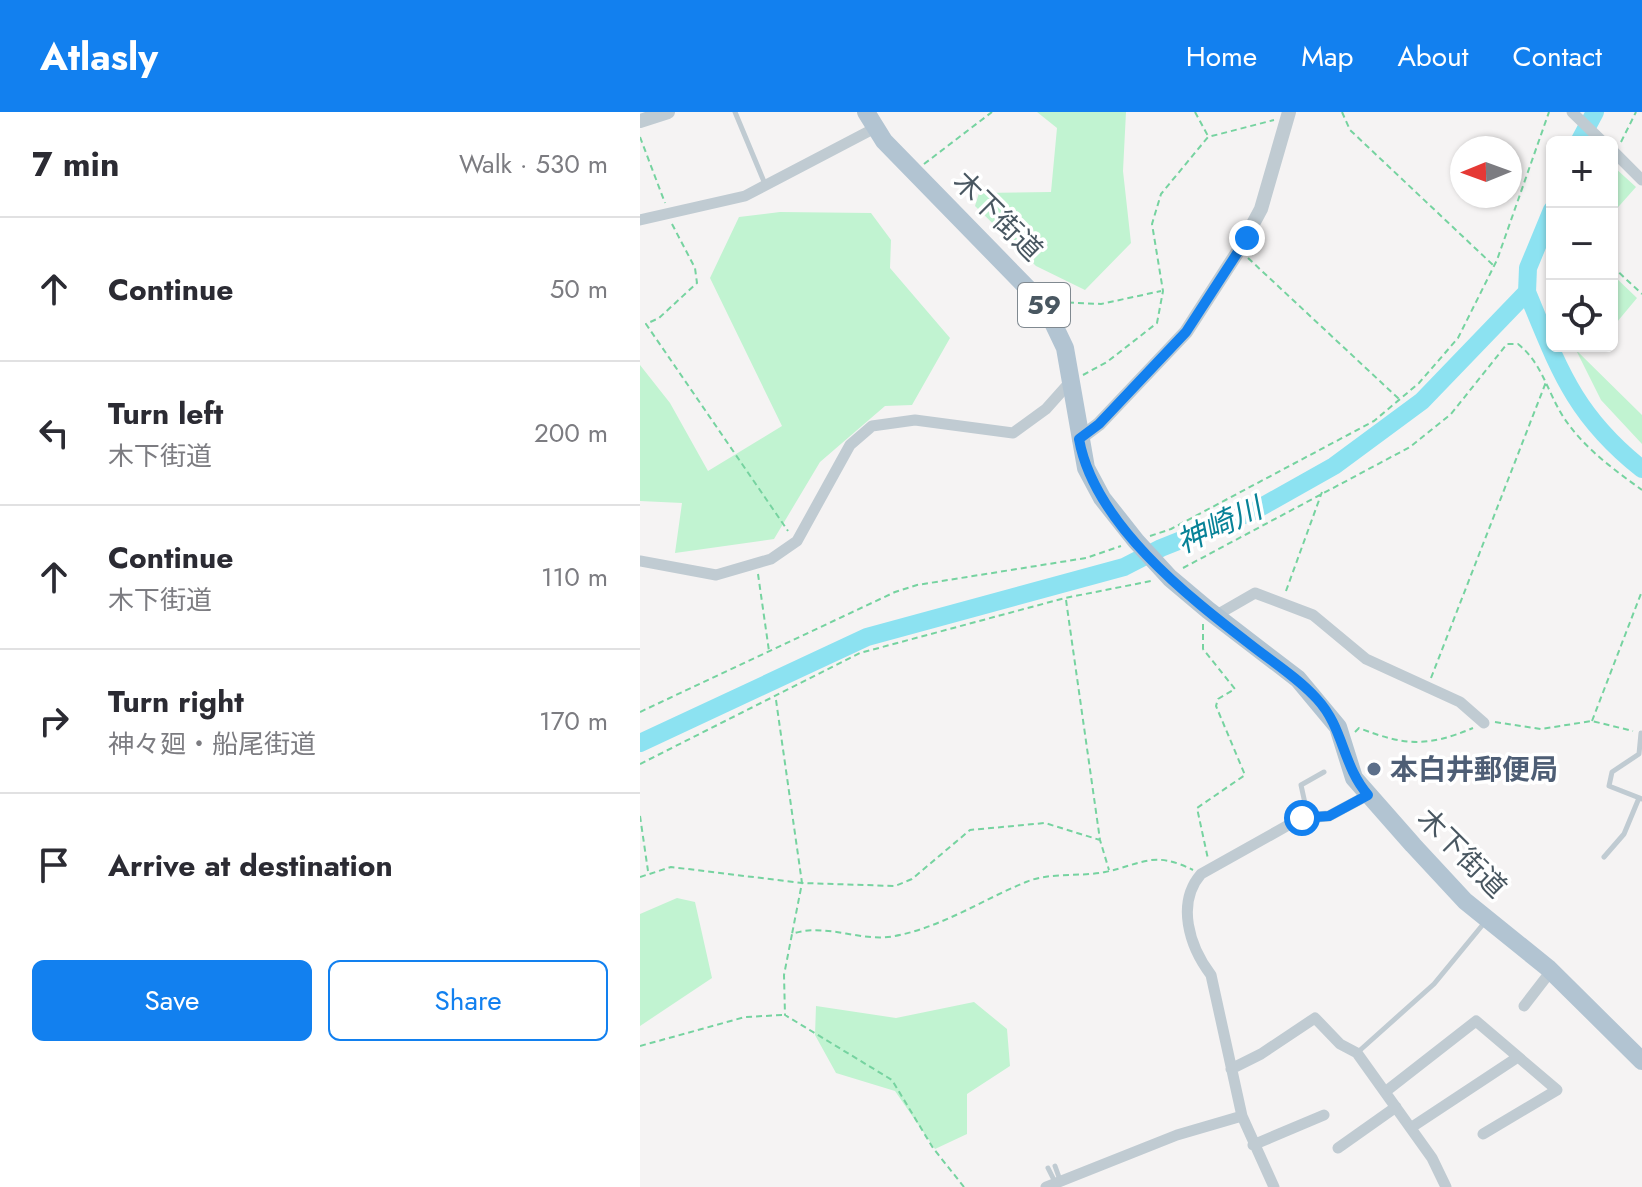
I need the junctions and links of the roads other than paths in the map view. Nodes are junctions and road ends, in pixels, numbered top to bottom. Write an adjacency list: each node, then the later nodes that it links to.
1 (668, 112): 6 (street)
2 (735, 112): 10 (lane)
3 (1572, 112): 7 (street)
4 (1288, 114): 13 (street)
5 (870, 120): 10 (street); 12 (main road, 木下街道 / 59)
6 (640, 121)
7 (1597, 136)
8 (1618, 156): 9 (street)
9 (1642, 180)
10 (766, 185): 11 (street)
11 (640, 220)
12 (1071, 381): 13 (main road, 木下街道 / 59); 14 (street)
13 (1079, 439): 15 (main road, 木下街道 / 59)
14 (640, 561)
15 (1211, 613): 16 (street); 19 (main road, 木下街道 / 59)
16 (1484, 723)
17 (1641, 733): 20 (lane)
18 (1324, 772): 21 (lane)
19 (1368, 795): 21 (street); 23 (main road, 木下街道 / 59)
20 (1641, 798): 22 (lane)
21 (1308, 818): 29 (street)
22 (1604, 857)
23 (1487, 919): 24 (main road, 木下街道 / 59); 26 (lane)
24 (1551, 971): 25 (street); 28 (main road, 木下街道 / 59)
25 (1524, 1006)
26 (1357, 1053): 29 (street); 30 (street)
27 (1518, 1057): 30 (street); 34 (street); 35 (street)
28 (1642, 1061)
29 (1231, 1069): 33 (street)
30 (1385, 1092): 31 (street)
31 (1396, 1107): 34 (street); 37 (street)
32 (1324, 1115): 36 (street)
33 (1242, 1116): 36 (street); 39 (street)
34 (1412, 1127): 41 (street)
35 (1483, 1134)
36 (1253, 1145): 40 (street)
37 (1338, 1148)
38 (1052, 1167): 39 (lane)
39 (1054, 1184)
40 (1274, 1187)
41 (1446, 1187)

